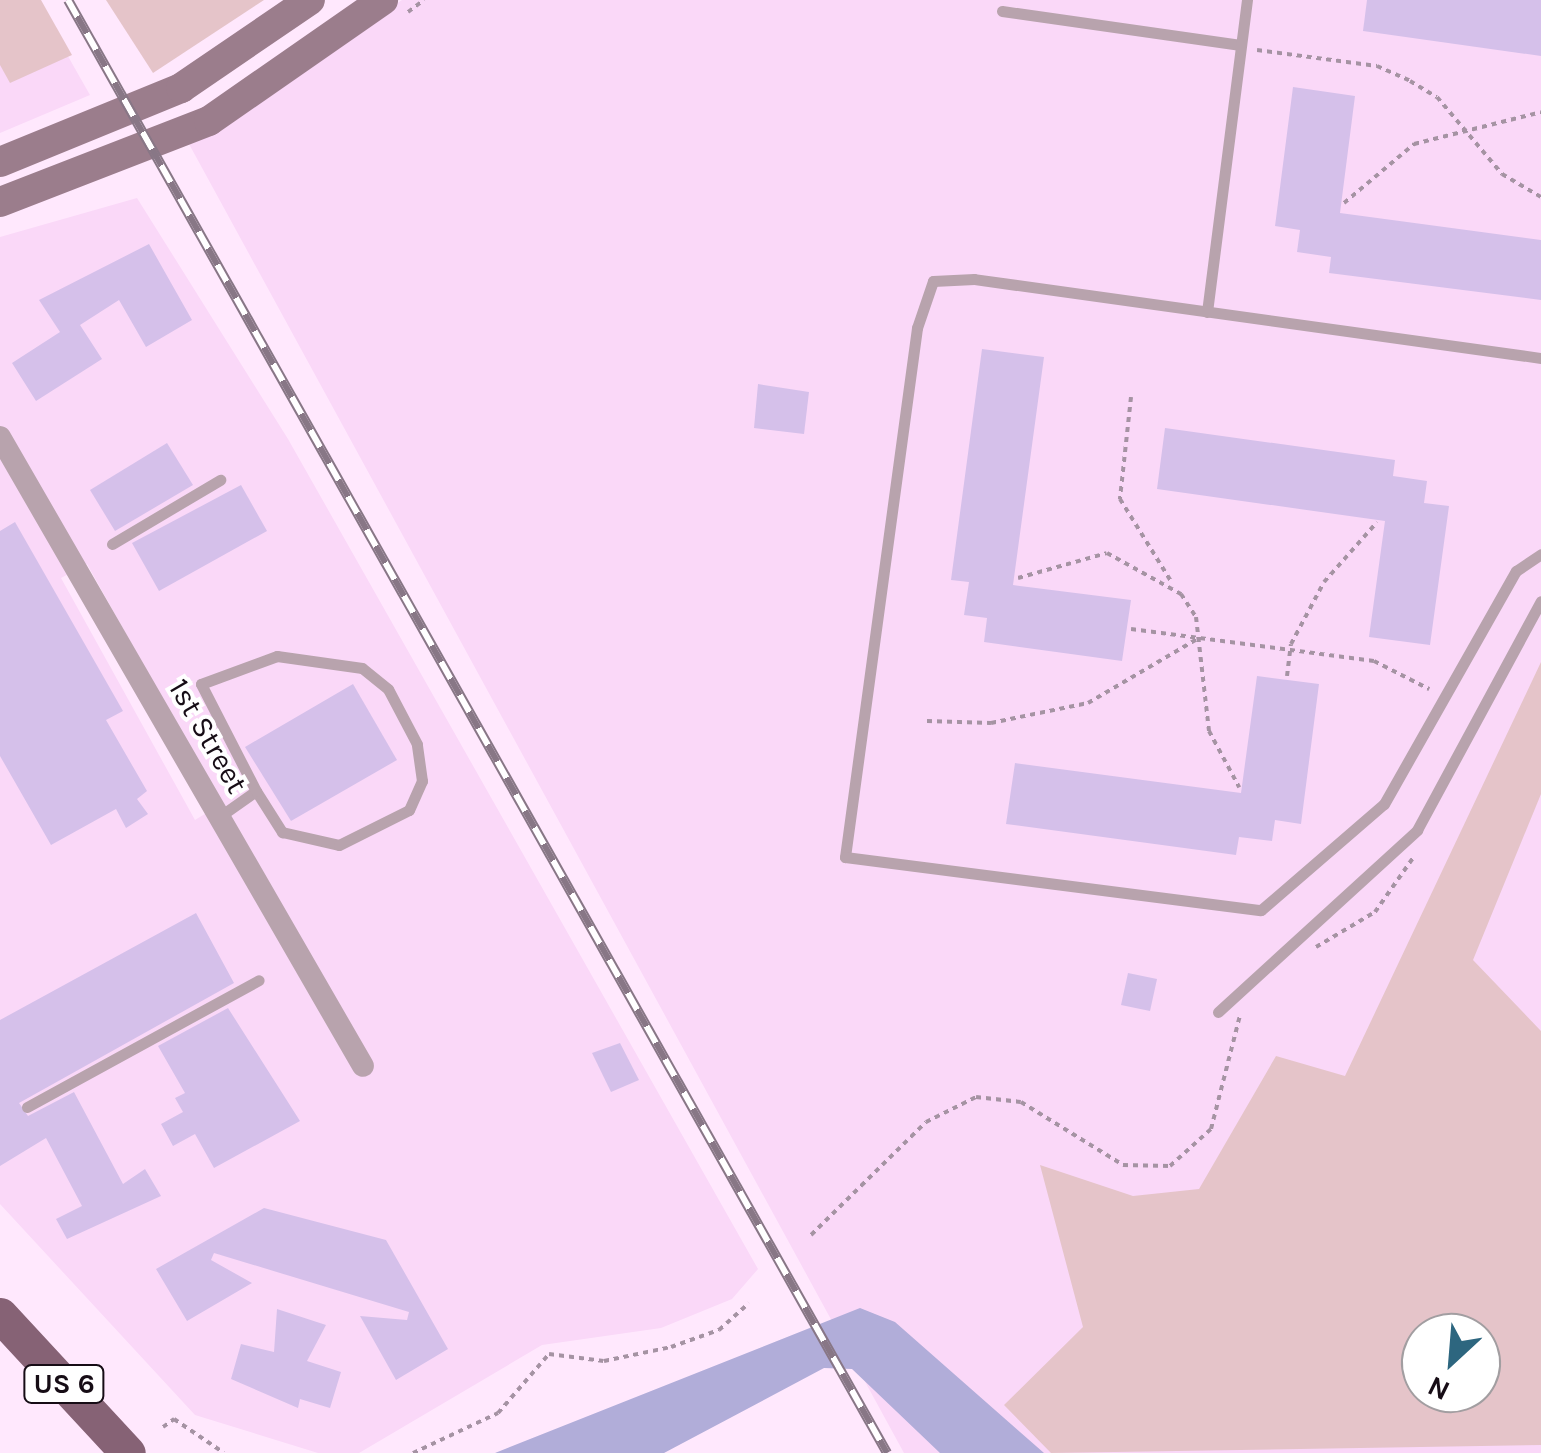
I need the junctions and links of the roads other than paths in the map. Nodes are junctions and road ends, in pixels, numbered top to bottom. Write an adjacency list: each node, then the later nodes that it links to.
1 (310, 0): 6 (main road)
2 (383, 0): 7 (main road)
3 (1247, 0): 5 (lane)
4 (1002, 11): 5 (lane)
5 (1241, 46): 8 (lane)
6 (0, 162)
7 (0, 202)
8 (1207, 312): 9 (lane); 14 (lane)
9 (1541, 358)
10 (0, 437): 11 (street, 1st Street)
11 (8, 467): 17 (street, 1st Street)
12 (220, 480): 13 (lane)
13 (112, 544)
14 (1541, 554)
15 (1541, 601): 19 (lane)
16 (256, 791): 16 (lane); 17 (lane)
17 (220, 817): 20 (street, 1st Street)
18 (258, 980): 21 (lane)
19 (1218, 1012)
20 (363, 1066)
21 (27, 1107)
22 (0, 1315): 23 (main road, US 6)
23 (128, 1453)

